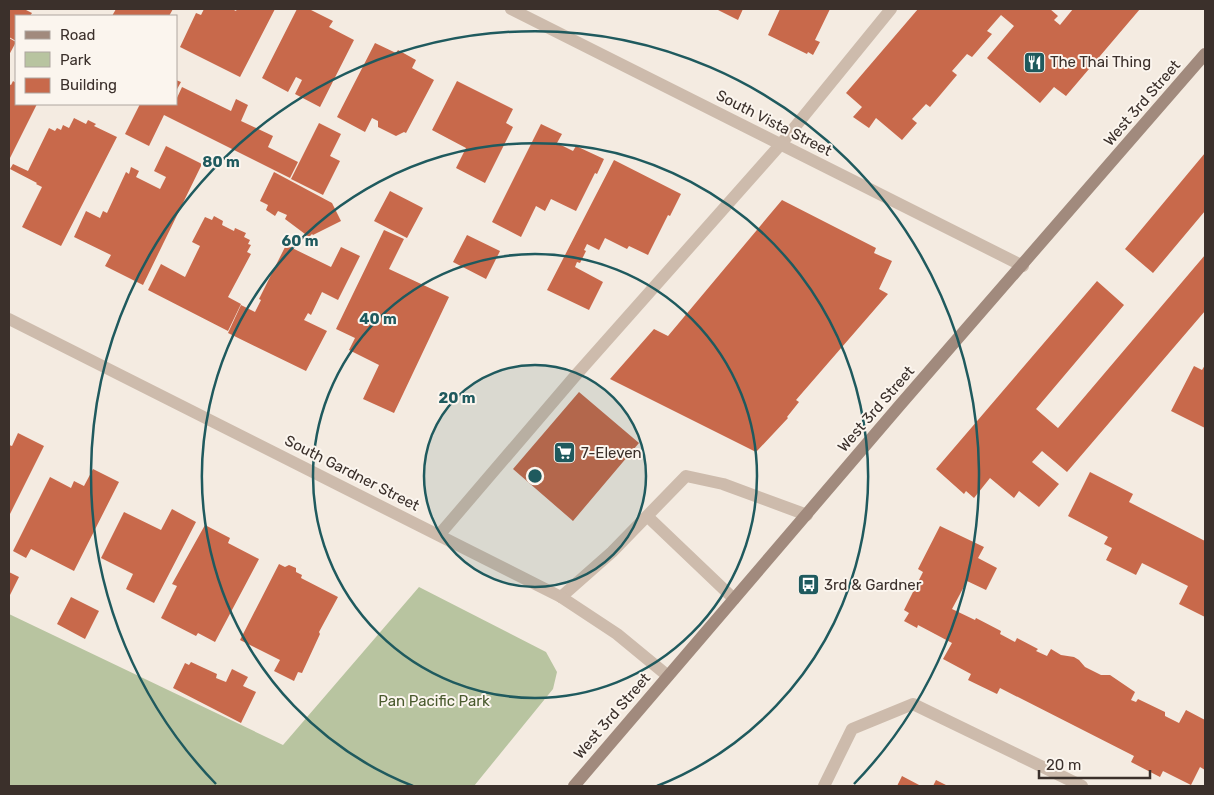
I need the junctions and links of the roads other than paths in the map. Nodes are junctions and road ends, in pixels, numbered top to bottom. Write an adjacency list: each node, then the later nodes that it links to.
1 (511, 9): 4 (street, South Vista Street)
2 (891, 9): 4 (street)
3 (1205, 54): 5 (main road, West 3rd Street)
4 (781, 144): 5 (street, South Vista Street); 9 (street)
5 (1023, 266): 7 (main road, West 3rd Street)
6 (9, 319): 9 (street, South Gardner Street)
7 (807, 515): 8 (street); 11 (main road, West 3rd Street)
8 (647, 516): 10 (street); 11 (street)
9 (439, 535): 10 (street, South Gardner Street)
10 (561, 597): 12 (street, South Gardner Street)
11 (734, 599): 12 (main road, West 3rd Street)
12 (668, 676): 13 (main road, West 3rd Street)
13 (574, 786)
14 (824, 786): 15 (street)
15 (1082, 786)

